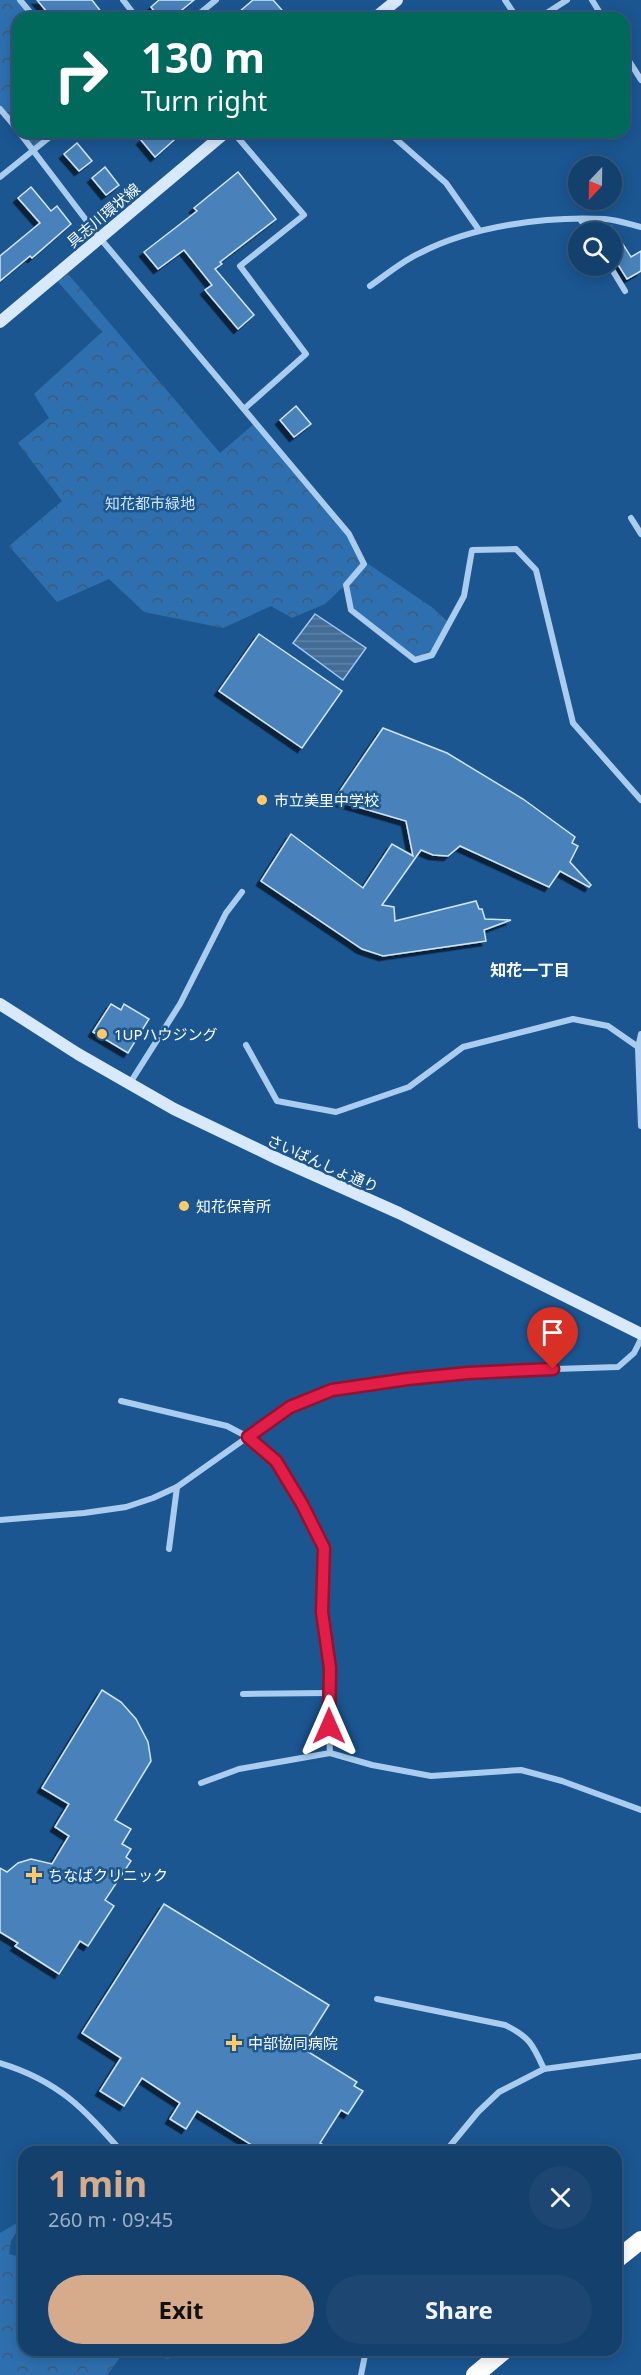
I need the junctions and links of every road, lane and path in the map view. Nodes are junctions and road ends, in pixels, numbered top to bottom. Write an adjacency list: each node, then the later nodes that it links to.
1 (20, 0): 6 (street)
2 (123, 0): 7 (street)
3 (216, 0): 8 (street)
4 (397, 0): 9 (main road)
5 (567, 0): 10 (street)
6 (30, 12)
7 (132, 12)
8 (201, 12)
9 (382, 12)
10 (548, 12)
11 (630, 63): 12 (street)
12 (641, 80)
13 (0, 109): 14 (street)
14 (12, 123)
15 (25, 138): 20 (street)
16 (49, 138): 20 (street)
17 (219, 138): 26 (main road, 具志川環状線)
18 (238, 138): 31 (street)
19 (395, 138): 25 (street)
20 (34, 150): 21 (street); 26 (street)
21 (0, 177)
22 (580, 219): 23 (street); 24 (street); 25 (street)
23 (582, 222)
24 (641, 227)
25 (478, 231): 28 (street)
26 (99, 237): 30 (main road, 具志川環状線); 31 (street)
27 (616, 276): 29 (street)
28 (370, 286)
29 (626, 291)
30 (0, 322)
31 (244, 409): 34 (street)
32 (631, 518): 33 (street)
33 (641, 534)
34 (641, 800)
35 (242, 892): 40 (street)
36 (0, 1004): 40 (main road, さいばんしょ通り)
37 (641, 1034): 39 (street)
38 (246, 1045): 39 (street)
39 (640, 1048): 41 (street)
40 (130, 1084): 42 (main road, さいばんしょ通り)
41 (641, 1126)
42 (641, 1334)
43 (641, 1340): 45 (street)
44 (121, 1401): 45 (street)
45 (248, 1437): 46 (street); 49 (street)
46 (177, 1487): 47 (street); 48 (street)
47 (0, 1520)
48 (168, 1549)
49 (329, 1693): 50 (street); 51 (street)
50 (243, 1694)
51 (330, 1753): 52 (street); 53 (street)
52 (201, 1783)
53 (641, 1810)
54 (377, 1999): 57 (street)
55 (641, 2056): 57 (street)
56 (0, 2063): 58 (street)
57 (544, 2069): 59 (street)
58 (117, 2146)
59 (450, 2146)
60 (641, 2240): 61 (highway)
61 (622, 2255)
62 (365, 2356): 64 (street)
63 (498, 2356): 65 (highway)
64 (362, 2375)
65 (475, 2375)

